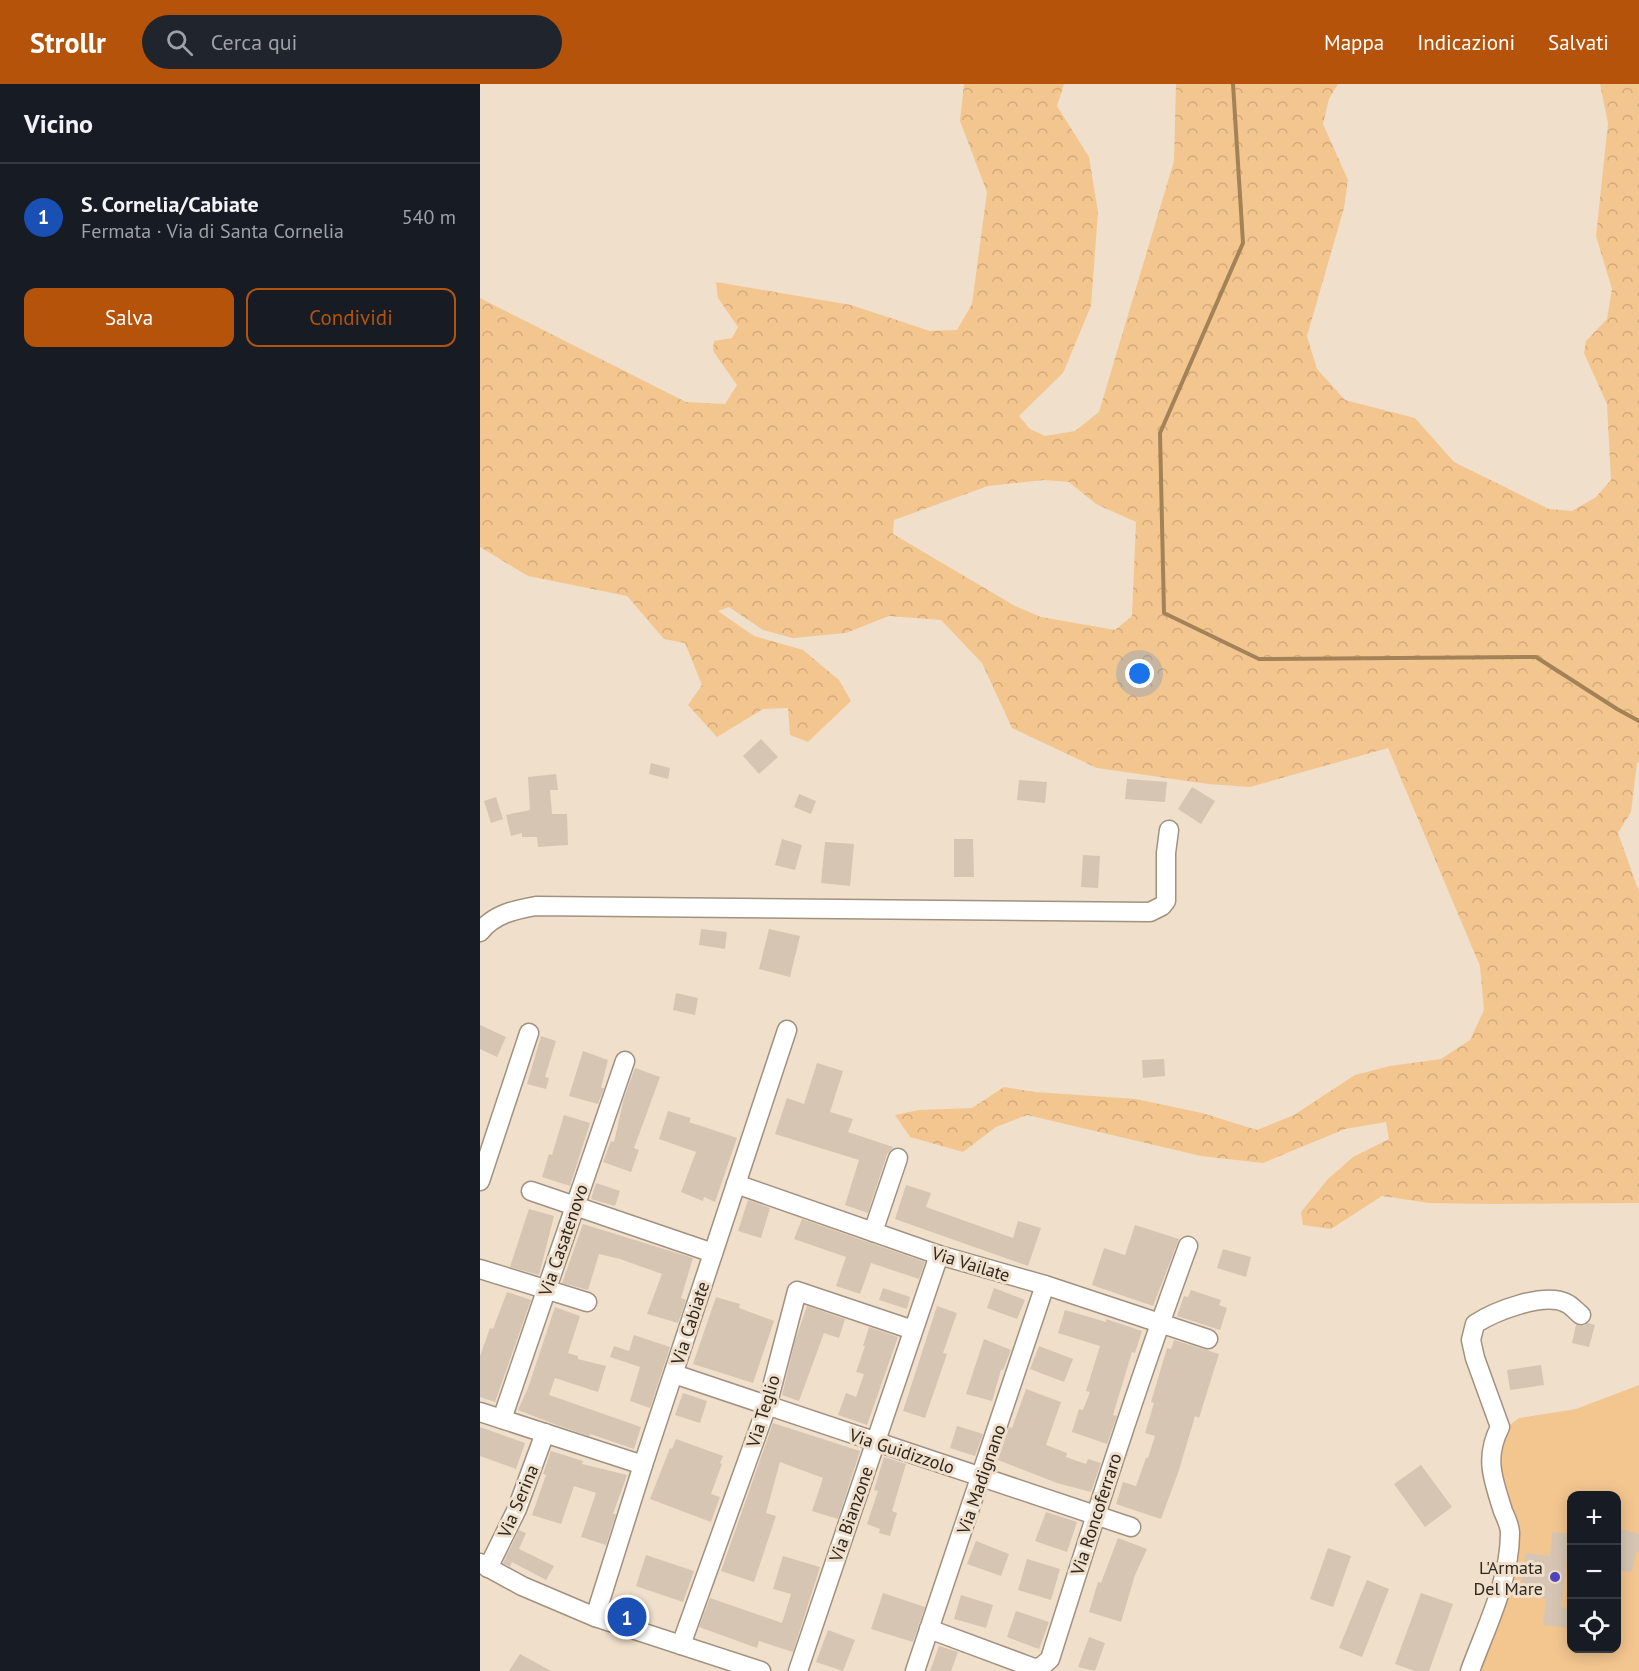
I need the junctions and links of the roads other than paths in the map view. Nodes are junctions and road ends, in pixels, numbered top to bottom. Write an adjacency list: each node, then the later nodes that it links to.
1 (1168, 830): 2 (street)
2 (480, 932)
3 (788, 1030): 8 (street, Via Cabiate)
4 (529, 1033): 7 (street)
5 (625, 1061): 10 (street, Via Casatenovo)
6 (898, 1158): 11 (street)
7 (480, 1181)
8 (736, 1184): 11 (street, Via Vailate); 13 (street, Via Cabiate)
9 (531, 1191): 10 (street)
10 (575, 1204): 13 (street); 17 (street, Via Casatenovo)
11 (873, 1232): 14 (street, Via Vailate)
12 (1188, 1246): 20 (street, Via Roncoferraro)
13 (713, 1253): 23 (street, Via Cabiate)
14 (939, 1255): 16 (street, Via Vailate); 21 (street, Via Bianzone)
15 (480, 1269): 17 (street)
16 (1045, 1286): 20 (street, Via Vailate); 30 (street, Via Madignano)
17 (546, 1291): 18 (street); 26 (street, Via Casatenovo)
18 (587, 1302)
19 (1581, 1315): 40 (street)
20 (1160, 1323): 22 (street, Via Vailate); 31 (street, Via Roncoferraro)
21 (913, 1330): 24 (street, Via Teglio); 28 (street, Via Bianzone)
22 (1208, 1339)
23 (674, 1374): 24 (street, Via Guidizzolo); 29 (street, Via Cabiate)
24 (767, 1406): 28 (street, Via Guidizzolo); 36 (street, Via Teglio)
25 (480, 1412): 26 (street)
26 (502, 1419): 27 (street)
27 (545, 1433): 29 (street); 33 (street, Via Serina)
28 (875, 1442): 30 (street, Via Guidizzolo); 38 (street, Via Bianzone)
29 (643, 1465): 34 (street, Via Cabiate)
30 (981, 1477): 31 (street, Via Guidizzolo); 35 (street, Via Madignano)
31 (1095, 1515): 32 (street, Via Guidizzolo); 35 (street, Via Roncoferraro)
32 (1131, 1527)
33 (484, 1565): 34 (street)
34 (595, 1617): 36 (street)
35 (929, 1629): 39 (street, Via Madignano)
36 (681, 1645): 37 (street)
37 (761, 1671)
38 (798, 1671)
39 (915, 1671)
40 (1470, 1671)

